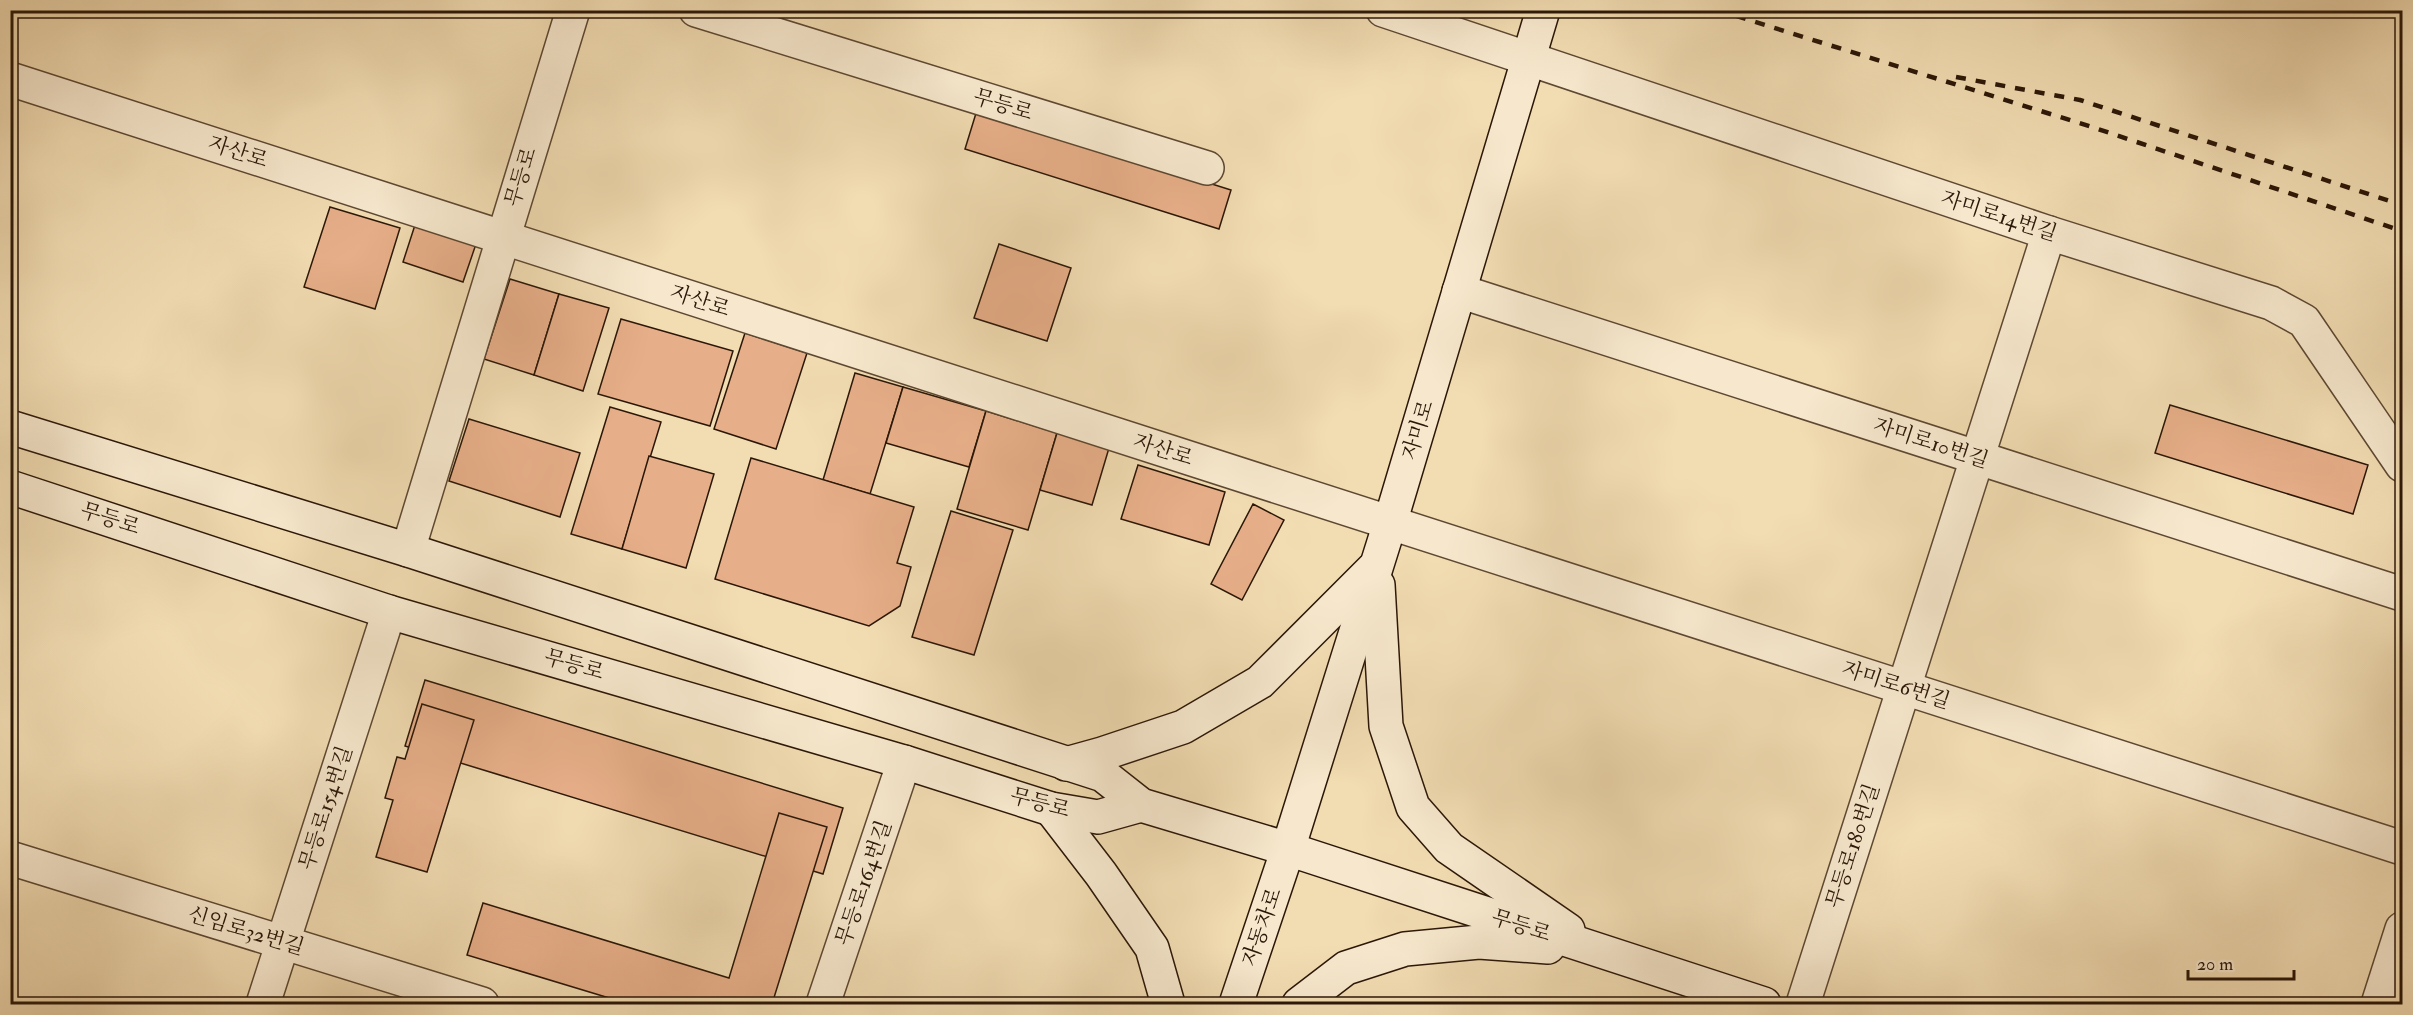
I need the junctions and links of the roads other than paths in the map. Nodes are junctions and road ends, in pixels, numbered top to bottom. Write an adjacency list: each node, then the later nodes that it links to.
1 (573, 10): 9 (street, 무등로)
2 (696, 10): 7 (street, 무등로)
3 (1383, 10): 5 (street, 자미로14번길)
4 (1543, 10): 5 (street, 자미로)
5 (1528, 57): 8 (street, 자미로14번길); 10 (street, 자미로)
6 (10, 79): 9 (street, 자산로)
7 (1207, 168)
8 (2049, 233): 12 (street, 무등로180번길); 13 (street, 자미로14번길)
9 (502, 238): 15 (street, 자산로); 16 (street, 무등로)
10 (1459, 291): 12 (street, 자미로10번길); 15 (street, 자미로)
11 (10, 427): 16 (street, 무등로)
12 (1977, 458): 18 (street, 자미로10번길); 20 (street, 무등로180번길)
13 (2403, 465)
14 (10, 486): 19 (street, 무등로)
15 (1390, 523): 17 (street, 자미로); 20 (street, 자미로6번길)
16 (408, 550): 22 (street, 무등로)
17 (1377, 565): 22 (street); 26 (street, 자미로); 30 (street)
18 (2403, 594)
19 (389, 612): 21 (street, 무등로); 29 (street, 무등로154번길)
20 (1904, 687): 25 (street, 자미로6번길); 38 (street, 무등로180번길)
21 (904, 762): 24 (street, 무등로); 33 (street, 무등로164번길)
22 (1066, 764): 23 (street, 무등로)
23 (1141, 806): 24 (street, 무등로); 26 (street, 무등로)
24 (1052, 809): 34 (street)
25 (2403, 848)
26 (1288, 849): 30 (street, 무등로); 35 (street, 자동차로)
27 (10, 858): 29 (street, 신임로32번길)
28 (2403, 929): 39 (street)
29 (283, 942): 31 (street, 무등로154번길); 32 (street, 신임로32번길)
30 (1599, 951): 36 (street); 37 (street, 무등로)
31 (263, 1005)
32 (482, 1005)
33 (823, 1005)
34 (1168, 1005)
35 (1236, 1005)
36 (1299, 1005)
37 (1764, 1005)
38 (1803, 1005)
39 (2378, 1005)

